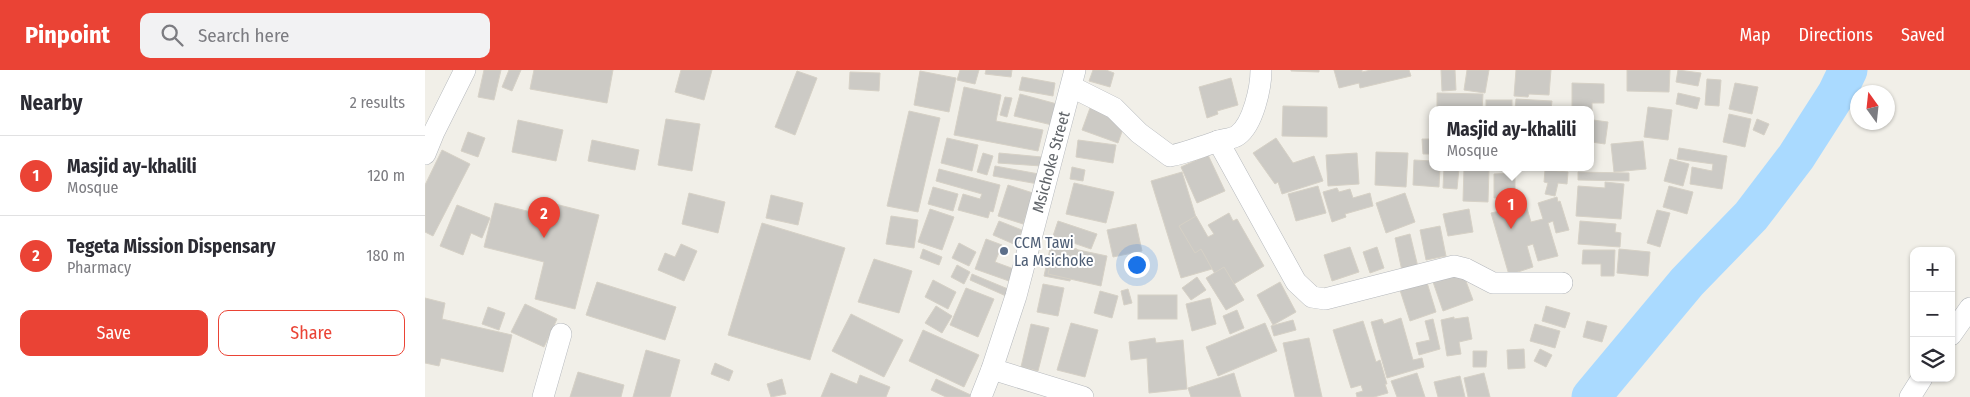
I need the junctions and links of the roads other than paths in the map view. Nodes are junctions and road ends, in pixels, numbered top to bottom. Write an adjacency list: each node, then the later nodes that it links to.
1 (465, 70): 5 (street)
2 (1261, 70): 4 (street)
3 (1073, 78): 4 (street); 10 (street, Msichoke Street)
4 (1218, 142): 6 (street)
5 (425, 154)
6 (1562, 283)
7 (1970, 308): 8 (street)
8 (1955, 329)
9 (561, 334): 12 (street)
10 (992, 369): 13 (street, Msichoke Street); 14 (street)
11 (1919, 382): 15 (street)
12 (543, 397)
13 (981, 397)
14 (1083, 397)
15 (1910, 397)

